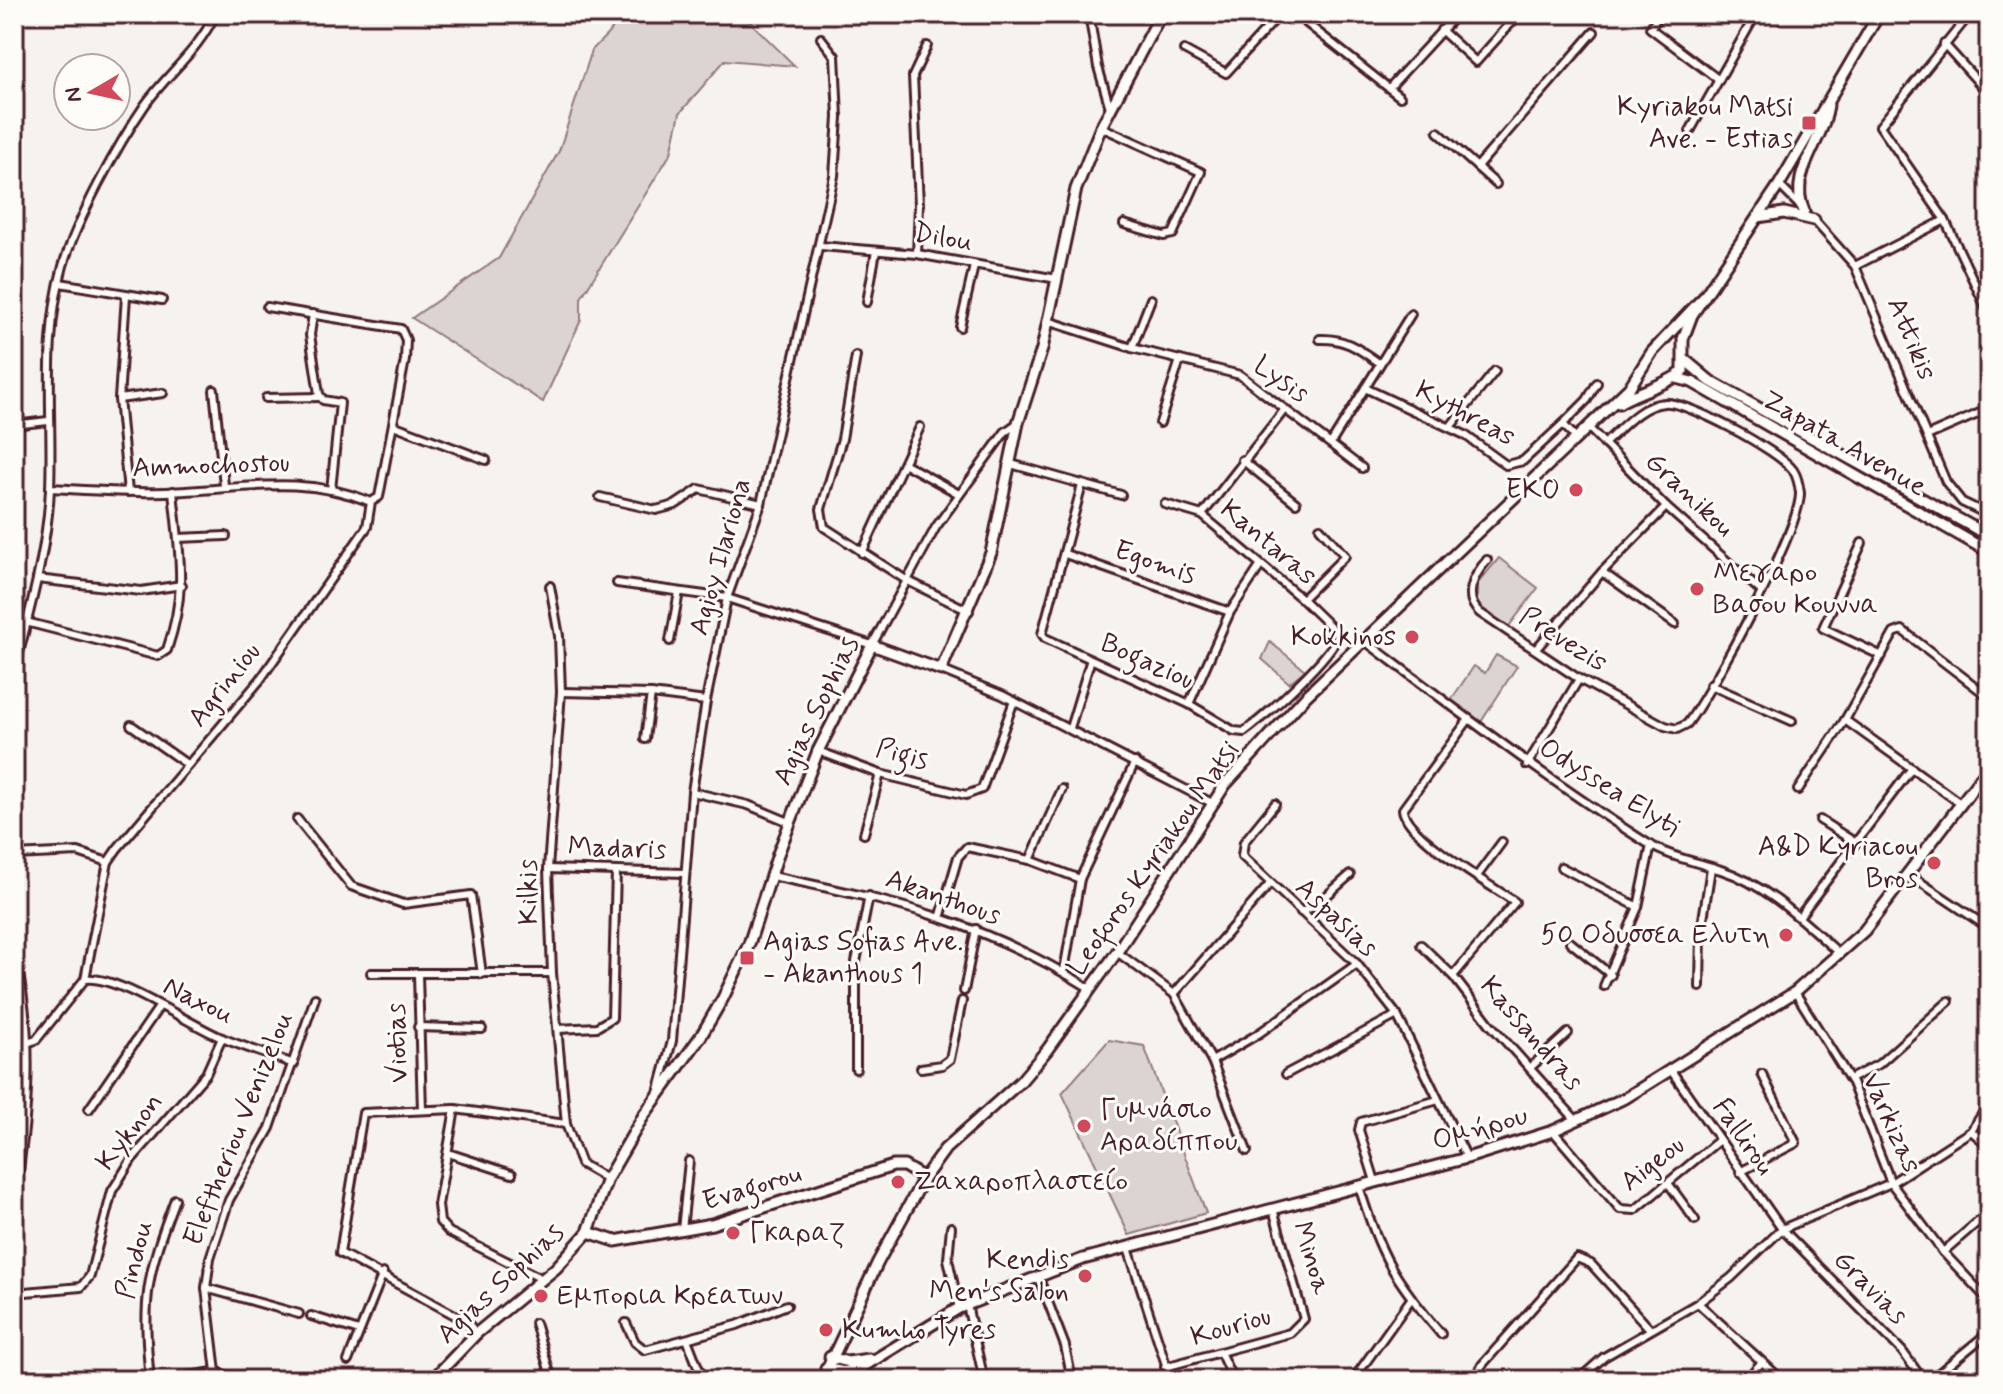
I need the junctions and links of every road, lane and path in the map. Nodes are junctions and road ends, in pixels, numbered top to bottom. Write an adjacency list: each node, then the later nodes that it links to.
1 (215, 14): 42 (street)
2 (1089, 14): 24 (street)
3 (1161, 14): 24 (street, Agias Sophias)
4 (1280, 14): 18 (street)
5 (1295, 14): 20 (street)
6 (1457, 14): 13 (street)
7 (1519, 14): 13 (street)
8 (1661, 14): 19 (street)
9 (1756, 14): 19 (street)
10 (1858, 14): 12 (street)
11 (1970, 14): 16 (street)
12 (1877, 18): 23 (street, Leoforos Kyriakou Matsi)
13 (1441, 30): 20 (street)
14 (1594, 32): 28 (street)
15 (821, 38): 36 (street, Agioy Ilariona)
16 (1944, 44): 21 (street); 34 (street)
17 (927, 46): 38 (street)
18 (1184, 50)
19 (1719, 80): 26 (street)
20 (1389, 88): 22 (street)
21 (1989, 94)
22 (1400, 97)
23 (1828, 101): 30 (street, Leoforos Kyriakou Matsi); 31 (street)
24 (1111, 110): 25 (street, Agias Sophias)
25 (1101, 127): 35 (street); 41 (street, Agias Sophias)
26 (1690, 131)
27 (1438, 132): 28 (street)
28 (1477, 167): 29 (street)
29 (1496, 184)
30 (1779, 185): 31 (street, Attikis); 32 (street, Leoforos Kyriakou Matsi)
31 (1804, 211): 33 (street, Attikis)
32 (1758, 217): 33 (street); 47 (street, Leoforos Kyriakou Matsi)
33 (1814, 220): 40 (street, Attikis)
34 (1945, 220): 40 (street); 43 (street)
35 (1124, 224)
36 (821, 246): 37 (street, Dilou); 104 (street, Agioy Ilariona)
37 (876, 251): 38 (street, Dilou); 48 (street)
38 (917, 254): 39 (street, Dilou)
39 (974, 266): 41 (street, Dilou); 54 (street)
40 (1855, 266): 84 (street, Attikis)
41 (1057, 279): 53 (street, Agias Sophias)
42 (60, 283): 44 (street); 75 (street)
43 (1985, 294): 52 (street)
44 (126, 296): 46 (street); 71 (street)
45 (1151, 299): 57 (street)
46 (162, 300)
47 (1701, 300): 56 (street, Leoforos Kyriakou Matsi); 59 (street, Leoforos Kyriakou Matsi)
48 (867, 302)
49 (267, 307): 50 (street)
50 (313, 314): 69 (street); 80 (street, Agriniou)
51 (1411, 314): 62 (street)
52 (1989, 314)
53 (1048, 321): 57 (street, Lysis); 76 (street, Agias Sophias)
54 (960, 327)
55 (1320, 339): 62 (street)
56 (1658, 345): 59 (street); 61 (street, Leoforos Kyriakou Matsi)
57 (1132, 348): 60 (street, Lysis)
58 (856, 356): 115 (street)
59 (1684, 356): 64 (street, Leoforos Kyriakou Matsi); 111 (street, Zapata Avenue)
60 (1180, 360): 72 (street, Lysis); 77 (street)
61 (1649, 360): 64 (street); 74 (street, Leoforos Kyriakou Matsi)
62 (1379, 363): 66 (street)
63 (1495, 371): 82 (street)
64 (1671, 379): 74 (street, Leoforos Kyriakou Matsi); 114 (street, Zapata Avenue)
65 (1597, 383): 78 (street)
66 (1365, 388): 82 (street, Kythreas); 86 (street)
67 (214, 390): 93 (street)
68 (163, 393): 71 (street)
69 (321, 397): 70 (street); 96 (street)
70 (266, 398)
71 (119, 399): 98 (street)
72 (1285, 409): 86 (street, Lysis); 89 (street)
73 (1989, 409): 84 (street)
74 (1596, 419): 83 (street, Leoforos Kyriakou Matsi)
75 (48, 421): 79 (street); 95 (street)
76 (1018, 423): 91 (street); 99 (street, Agias Sophias)
77 (1160, 423)
78 (1563, 424): 82 (street, Kythreas); 85 (street, Kythreas)
79 (14, 425)
80 (393, 425): 88 (street); 102 (street, Agriniou)
81 (920, 427): 90 (street)
82 (1450, 427)
83 (1587, 427): 85 (street, Leoforos Kyriakou Matsi); 87 (street, Granikou)
84 (1927, 436): 108 (street, Attikis)
85 (1575, 437): 134 (street, Leoforos Kyriakou Matsi)
86 (1331, 443): 92 (street, Lysis)
87 (1604, 444): 106 (street, Granikou); 126 (street)
88 (486, 460)
89 (1242, 460): 103 (street); 107 (street)
90 (905, 464): 99 (street); 115 (street)
91 (1011, 464): 94 (street); 129 (street)
92 (1362, 468)
93 (224, 485): 96 (street, Ammochostou); 97 (street, Ammochostou)
94 (1082, 485): 100 (street); 116 (street)
95 (50, 488): 98 (street, Ammochostou); 120 (street)
96 (331, 490): 102 (street, Ammochostou)
97 (173, 491): 98 (street, Ammochostou); 112 (street)
98 (128, 492)
99 (959, 494): 121 (street, Agias Sophias)
100 (1121, 495)
101 (600, 497): 104 (street)
102 (371, 502): 159 (street, Agriniou)
103 (1296, 503)
104 (761, 504): 127 (street, Agioy Ilariona)
105 (1165, 504): 107 (street, Kantaras)
106 (1666, 507): 119 (street); 126 (street, Granikou)
107 (1202, 515): 118 (street, Kantaras)
108 (1989, 515)
109 (1320, 528): 128 (street)
110 (226, 536): 112 (street)
111 (1989, 536)
112 (178, 538): 123 (street)
113 (1862, 543): 137 (street)
114 (1989, 552)
115 (862, 553): 121 (street)
116 (1065, 554): 130 (street, Egomis); 138 (street, Bogaziou)
117 (1487, 560): 136 (street, Prevezis)
118 (1261, 565): 128 (street, Kantaras); 130 (street)
119 (1602, 572): 132 (street); 136 (street)
120 (37, 579): 123 (street); 131 (street)
121 (906, 580): 129 (street); 135 (street, Agias Sophias)
122 (617, 583): 125 (street)
123 (182, 585): 131 (street)
124 (550, 586): 145 (street, Kilkis)
125 (679, 592): 127 (street); 133 (street)
126 (1762, 592): 143 (street)
127 (727, 598): 135 (street); 148 (street, Agioy Ilariona)
128 (1302, 599): 141 (street, Kantaras)
129 (969, 611): 139 (street)
130 (1230, 612): 150 (street)
131 (26, 622): 140 (street)
132 (1675, 624)
133 (670, 641)
134 (1365, 641): 144 (street, Leoforos Kyriakou Matsi); 151 (street, Odyssea Elyti)
135 (872, 645): 139 (street); 157 (street, Agias Sophias)
136 (1536, 649): 142 (street, Prevezis)
137 (1882, 656): 147 (street); 152 (street)
138 (1090, 662): 150 (street, Bogaziou); 155 (street)
139 (941, 670): 149 (street)
140 (14, 673)
141 (1303, 678): 144 (street); 150 (street, Bogaziou)
142 (1579, 679): 143 (street, Prevezis); 160 (street)
143 (1710, 685): 153 (street)
144 (1313, 689): 167 (street, Leoforos Kyriakou Matsi)
145 (561, 692): 146 (street); 182 (street, Kilkis)
146 (651, 694): 148 (street); 156 (street)
147 (1989, 697)
148 (706, 701): 166 (street, Agioy Ilariona)
149 (1014, 701): 155 (street); 163 (street, Pigis)
150 (1189, 704)
151 (1469, 719): 160 (street, Odyssea Elyti); 188 (street)
152 (1845, 720): 162 (street); 165 (street)
153 (1792, 721)
154 (131, 725): 159 (street)
155 (1070, 728): 158 (street)
156 (645, 739)
157 (818, 751): 163 (street, Pigis); 172 (street, Agias Sophias)
158 (1135, 762): 167 (street); 189 (street)
159 (188, 765): 179 (street, Agriniou)
160 (1527, 765): 176 (street, Odyssea Elyti)
161 (1989, 767): 168 (street, Ομήρου)
162 (1912, 768): 168 (street); 175 (street)
163 (880, 774): 173 (street)
164 (1062, 789): 178 (street)
165 (1798, 790)
166 (692, 792): 172 (street); 184 (street, Agioy Ilariona)
167 (1212, 803): 200 (street, Leoforos Kyriakou Matsi)
168 (1960, 803): 185 (street, Ομήρου)
169 (1275, 804): 190 (street, Aspasias)
170 (297, 819): 207 (street)
171 (1820, 820): 175 (street)
172 (789, 822): 187 (street, Agias Sophias)
173 (864, 834)
174 (1502, 842): 188 (street)
175 (1856, 843): 195 (street)
176 (1651, 845): 181 (street, Odyssea Elyti); 192 (street)
177 (14, 855): 179 (street)
178 (1030, 860): 189 (street); 194 (street)
179 (108, 862): 211 (street, Agriniou)
180 (1561, 867): 192 (street)
181 (1711, 868): 195 (street, Odyssea Elyti); 213 (street)
182 (548, 869): 183 (street, Madaris); 206 (street, Kilkis)
183 (616, 871): 184 (street, Madaris); 226 (street)
184 (685, 873): 239 (street, Agioy Ilariona)
185 (1908, 874): 196 (street); 201 (street, Ομήρου)
186 (1350, 875): 193 (street)
187 (772, 876): 191 (street, Akanthous); 239 (street, Agias Sophias)
188 (1477, 876): 210 (street, Kassandras)
189 (1080, 879): 204 (street)
190 (1269, 885): 193 (street, Aspasias); 218 (street)
191 (869, 896): 194 (street, Akanthous); 234 (street)
192 (1638, 907): 209 (street)
193 (1301, 912): 203 (street, Aspasias)
194 (941, 915): 197 (street, Akanthous)
195 (1799, 917): 201 (street, Odyssea Elyti)
196 (1989, 928)
197 (976, 929): 204 (street, Akanthous); 216 (street)
198 (1570, 942): 209 (street)
199 (1421, 945): 210 (street, Kassandras)
200 (1117, 952): 215 (street, Leoforos Kyriakou Matsi); 218 (street)
201 (1840, 954): 217 (street, Ομήρου)
202 (14, 959): 214 (street)
203 (1357, 964): 223 (street, Aspasias); 230 (street)
204 (1064, 971): 215 (street, Akanthous)
205 (371, 973): 208 (street)
206 (552, 973): 207 (street); 226 (street, Kilkis)
207 (482, 974): 208 (street)
208 (418, 975): 224 (street, Viotias)
209 (1611, 975): 212 (street)
210 (1453, 976): 232 (street, Kassandras)
211 (85, 979): 222 (street, Naxou); 229 (street, Agriniou)
212 (1604, 986)
213 (1700, 987)
214 (18, 989): 229 (street)
215 (1091, 989): 257 (street, Leoforos Kyriakou Matsi)
216 (964, 991)
217 (1795, 992): 235 (street, Ομήρου); 238 (street, Varkizas)
218 (1174, 994): 230 (street)
219 (315, 998): 231 (street, Eleftheriou Venizelou)
220 (962, 1001): 233 (street)
221 (1949, 1001): 238 (street)
222 (159, 1007): 228 (street, Naxou); 242 (street)
223 (1397, 1015): 236 (street); 240 (street, Aspasias)
224 (418, 1027): 225 (street); 244 (street, Viotias)
225 (482, 1029)
226 (558, 1029): 246 (street, Kilkis)
227 (1568, 1033): 232 (street)
228 (222, 1038): 231 (street, Naxou); 278 (street, Kyknon)
229 (27, 1043): 263 (street)
230 (1212, 1061): 251 (street)
231 (294, 1064): 277 (street, Eleftheriou Venizelou)
232 (1532, 1066): 245 (street, Kassandras)
233 (921, 1068)
234 (856, 1069)
235 (1670, 1069): 245 (street, Ομήρου); 249 (street, Fallirou)
236 (1286, 1074)
237 (1762, 1074): 255 (street)
238 (1850, 1079): 261 (street, Varkizas)
239 (657, 1095): 258 (street, Agias Sophias)
240 (1438, 1100): 253 (street, Aspasias); 259 (street)
241 (1989, 1104): 248 (street)
242 (89, 1109)
243 (455, 1109): 244 (street); 246 (street); 252 (street)
244 (422, 1110): 274 (street)
245 (1576, 1120): 247 (street, Ομήρου)
246 (566, 1124): 258 (street, Kilkis)
247 (1553, 1131): 253 (street, Ομήρου); 260 (street, Aigeou)
248 (1971, 1131): 250 (street); 261 (street)
249 (1718, 1141): 255 (street, Fallirou); 260 (street, Aigeou)
250 (1989, 1146)
251 (1247, 1151)
252 (448, 1153): 256 (street); 276 (street)
253 (1467, 1158): 259 (street, Ομήρου)
254 (689, 1161): 270 (street)
255 (1740, 1172): 269 (street, Fallirou)
256 (512, 1174)
257 (924, 1178): 270 (street, Evagorou); 296 (street, Leoforos Kyriakou Matsi)
258 (607, 1179): 271 (street, Agias Sophias)
259 (1375, 1181): 262 (street, Ομήρου)
260 (1668, 1183): 267 (street)
261 (1891, 1183): 269 (street); 273 (street, Varkizas)
262 (1359, 1186): 265 (street, Ομήρου); 279 (street)
263 (14, 1190)
264 (175, 1199): 305 (street, Pindou)
265 (1273, 1209): 272 (street, Ομήρου); 286 (street, Minoa)
266 (1989, 1212): 273 (street)
267 (1695, 1220)
268 (951, 1227): 283 (street)
269 (1782, 1229): 281 (street); 319 (street, Gravias)
270 (682, 1230): 271 (street, Evagorou)
271 (588, 1232): 276 (street, Agias Sophias)
272 (1128, 1248): 275 (street, Ομήρου); 300 (street)
273 (1943, 1252): 280 (street, Varkizas)
274 (383, 1273): 290 (street); 292 (street)
275 (1038, 1276): 283 (street, Ομήρου); 312 (street)
276 (542, 1279): 292 (street, Agias Sophias)
277 (206, 1288): 284 (street); 302 (street, Eleftheriou Venizelou)
278 (14, 1293)
279 (1411, 1299): 293 (street); 315 (street)
280 (1989, 1301)
281 (1698, 1303): 289 (street); 299 (street)
282 (787, 1305): 294 (street)
283 (963, 1306): 297 (street, Ομήρου); 311 (street)
284 (299, 1314)
285 (311, 1316): 290 (street)
286 (1304, 1319): 295 (street, Kouriou)
287 (535, 1323): 308 (street)
288 (626, 1323): 294 (street)
289 (1649, 1328): 303 (street); 316 (street)
290 (359, 1331): 298 (street)
291 (1989, 1332): 319 (street)
292 (477, 1333): 304 (street, Agias Sophias)
293 (1441, 1334)
294 (687, 1339): 309 (street)
295 (1221, 1354): 300 (street, Kouriou); 314 (street)
296 (830, 1357): 297 (street, Ομήρου); 301 (street, Leoforos Kyriakou Matsi)
297 (877, 1358): 301 (street, Ομήρου)
298 (348, 1361)
299 (1761, 1363): 317 (street); 318 (street)
300 (1165, 1367): 313 (street)
301 (826, 1368): 310 (street, Leoforos Kyriakou Matsi)
302 (216, 1376): 306 (street); 307 (street)
303 (1478, 1378)
304 (435, 1379)
305 (150, 1380)
306 (176, 1380)
307 (234, 1380)
308 (552, 1380)
309 (703, 1380)
310 (822, 1380)
311 (984, 1380)
312 (1072, 1380)
313 (1171, 1380)
314 (1233, 1380)
315 (1353, 1380)
316 (1578, 1380)
317 (1746, 1380)
318 (1782, 1380)
319 (1923, 1380)

